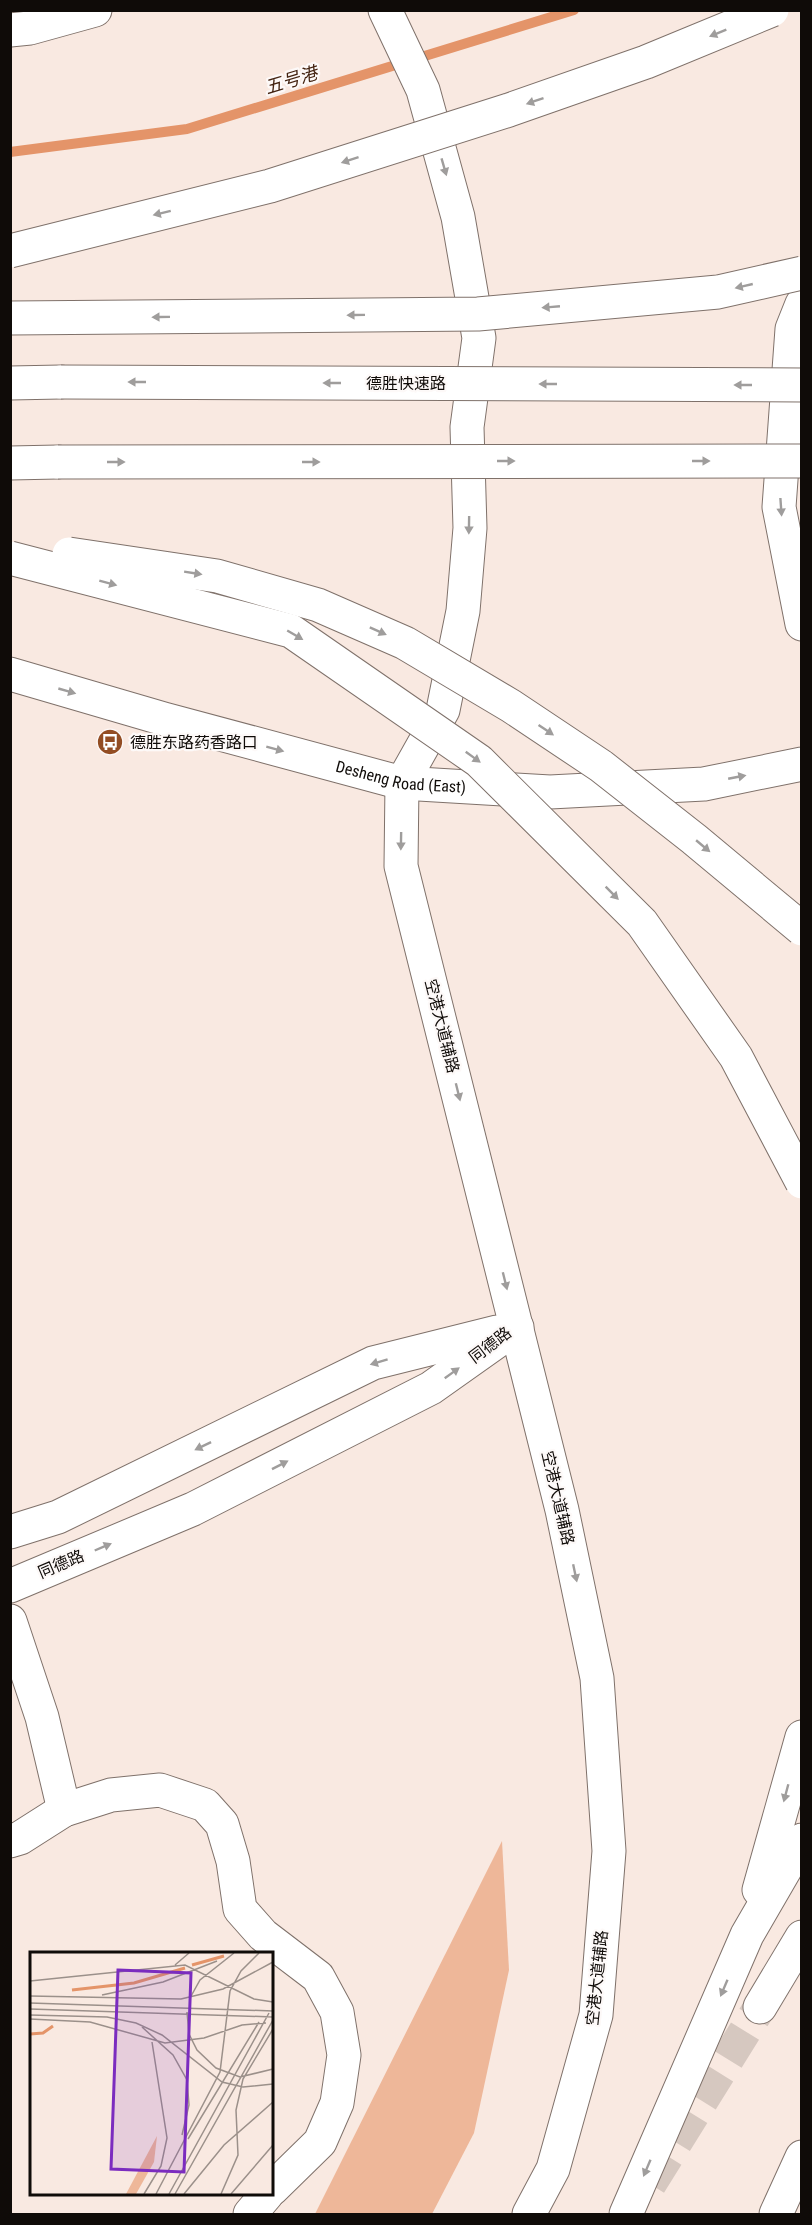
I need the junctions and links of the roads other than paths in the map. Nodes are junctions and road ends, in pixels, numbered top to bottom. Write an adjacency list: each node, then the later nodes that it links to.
1 (95, 10): 4 (main road)
2 (772, 10): 5 (main road, one-way to 5, bridge)
3 (389, 18): 18 (main road, one-way to 18)
4 (10, 30)
5 (10, 251)
6 (801, 273): 8 (main road, one-way to 8, bridge)
7 (801, 304): 15 (main road, one-way to 15, bridge)
8 (10, 318)
9 (10, 383): 10 (main road, 德胜快速路, one-way to 9, bridge)
10 (801, 385)
11 (801, 460): 12 (main road, one-way to 11, bridge)
12 (10, 462)
13 (10, 545): 19 (main road, one-way to 19, bridge)
14 (10, 558): 20 (main road, one-way to 20, bridge)
15 (801, 624)
16 (10, 674): 18 (main road, Desheng Road (East), one-way to 18)
17 (801, 764): 18 (main road, Desheng Road (East), one-way to 17)
18 (402, 783): 21 (main road, 空港大道辅路, one-way to 21)
19 (801, 929)
20 (801, 1182)
21 (517, 1327): 22 (main road, 同德路, one-way to 22); 23 (main road, 同德路, one-way to 21); 36 (main road, 空港大道辅路, one-way to 36)
22 (10, 1532)
23 (10, 1586)
24 (10, 1621): 26 (main road)
25 (801, 1737): 29 (main road, one-way to 29)
26 (64, 1809): 28 (main road); 33 (main road)
27 (801, 1840): 29 (main road)
28 (10, 1841)
29 (747, 1935): 37 (main road, one-way to 37)
30 (801, 1937): 31 (main road)
31 (760, 2007)
32 (801, 2157): 38 (main road)
33 (273, 2188)
34 (265, 2195): 35 (main road)
35 (250, 2214)
36 (529, 2214)
37 (626, 2214)
38 (776, 2214)

